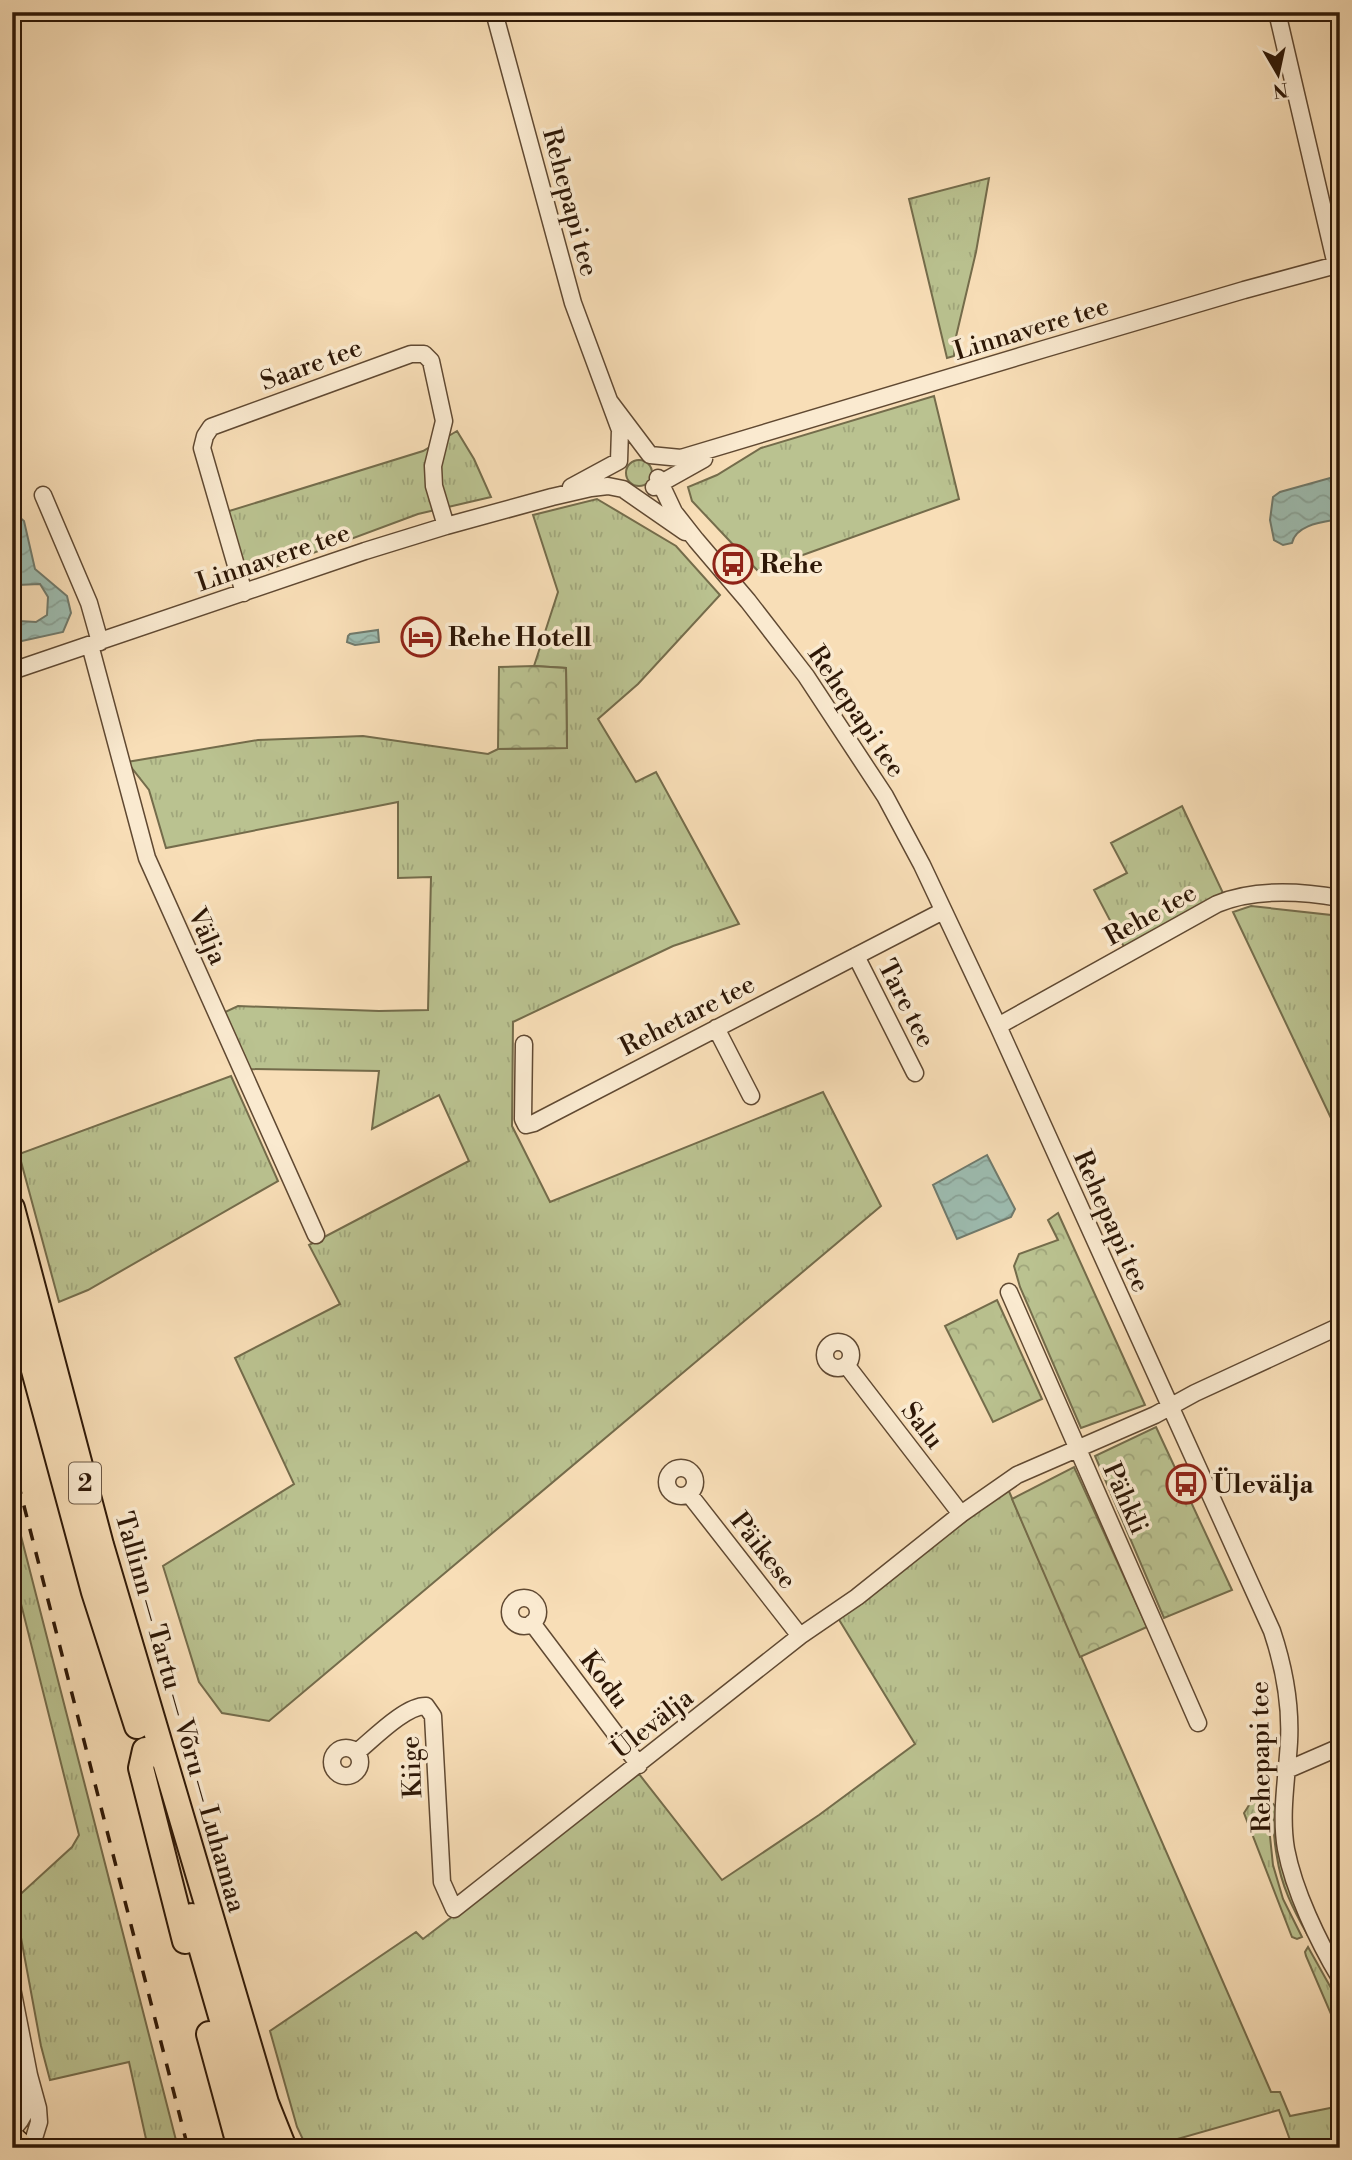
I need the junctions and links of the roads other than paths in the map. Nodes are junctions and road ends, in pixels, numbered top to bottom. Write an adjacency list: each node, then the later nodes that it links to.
1 (494, 12): 4 (street, Rehepapi tee)
2 (1277, 12): 3 (street)
3 (1338, 265): 5 (street, Linnavere tee)
4 (610, 402): 6 (street, Rehepapi tee); 7 (street, Rehepapi tee)
5 (738, 441): 6 (street, Linnavere tee); 8 (street, Linnavere tee)
6 (650, 456): 7 (street, Linnavere tee); 8 (street)
7 (620, 461): 9 (street); 11 (street, Linnavere tee)
8 (658, 483): 9 (street, Linnavere tee); 13 (street, Rehepapi tee)
9 (623, 489): 11 (street, Linnavere tee); 13 (street, Rehepapi tee)
10 (43, 495): 15 (street, Välja)
11 (552, 497): 12 (street, Linnavere tee)
12 (446, 526): 14 (street, Linnavere tee); 14 (street, Saare tee)
13 (696, 540): 18 (street, Rehepapi tee)
14 (244, 593): 15 (street, Linnavere tee)
15 (95, 643): 16 (street, Linnavere tee); 26 (street, Välja)
16 (12, 671)
17 (1340, 898): 20 (street, Rehe tee)
18 (943, 911): 19 (street, Rehetare tee); 20 (street, Rehepapi tee)
19 (856, 956): 21 (street, Rehetare tee); 23 (street, Tare tee)
20 (998, 1026): 31 (street, Rehepapi tee)
21 (716, 1028): 22 (street, Rehetare tee); 24 (street)
22 (524, 1044)
23 (915, 1073)
24 (751, 1096)
25 (12, 1208): 53 (highway, Tallinn — Tartu — Võru — Luhamaa / 2)
26 (316, 1235)
27 (12, 1289): 39 (highway, Tallinn — Tartu — Võru — Luhamaa / 2)
28 (1009, 1292): 32 (street, Pähkli)
29 (1340, 1326): 31 (street, Ülevälja)
30 (847, 1366): 34 (street, Salu)
31 (1169, 1408): 32 (street, Ülevälja); 42 (street, Rehepapi tee)
32 (1078, 1449): 34 (street, Ülevälja); 37 (street, Pähkli)
33 (689, 1494): 36 (street, Päikese)
34 (961, 1514): 36 (street, Ülevälja)
35 (532, 1623): 41 (street, Kodu)
36 (800, 1636): 41 (street, Ülevälja)
37 (1198, 1723)
38 (1340, 1747): 42 (street)
39 (145, 1750): 51 (highway); 52 (highway, Tallinn — Tartu — Võru — Luhamaa / 2)
40 (357, 1752): 43 (street, Kiige)
41 (639, 1765): 43 (street, Ülevälja)
42 (1286, 1770): 44 (street, Rehepapi tee)
43 (454, 1909)
44 (1340, 1978)
45 (12, 1988): 46 (street)
46 (29, 2075): 47 (street); 50 (street)
47 (12, 2129)
48 (12, 2136): 49 (main road)
49 (25, 2148)
50 (31, 2148)
51 (240, 2148)
52 (264, 2148)
53 (284, 2148)

